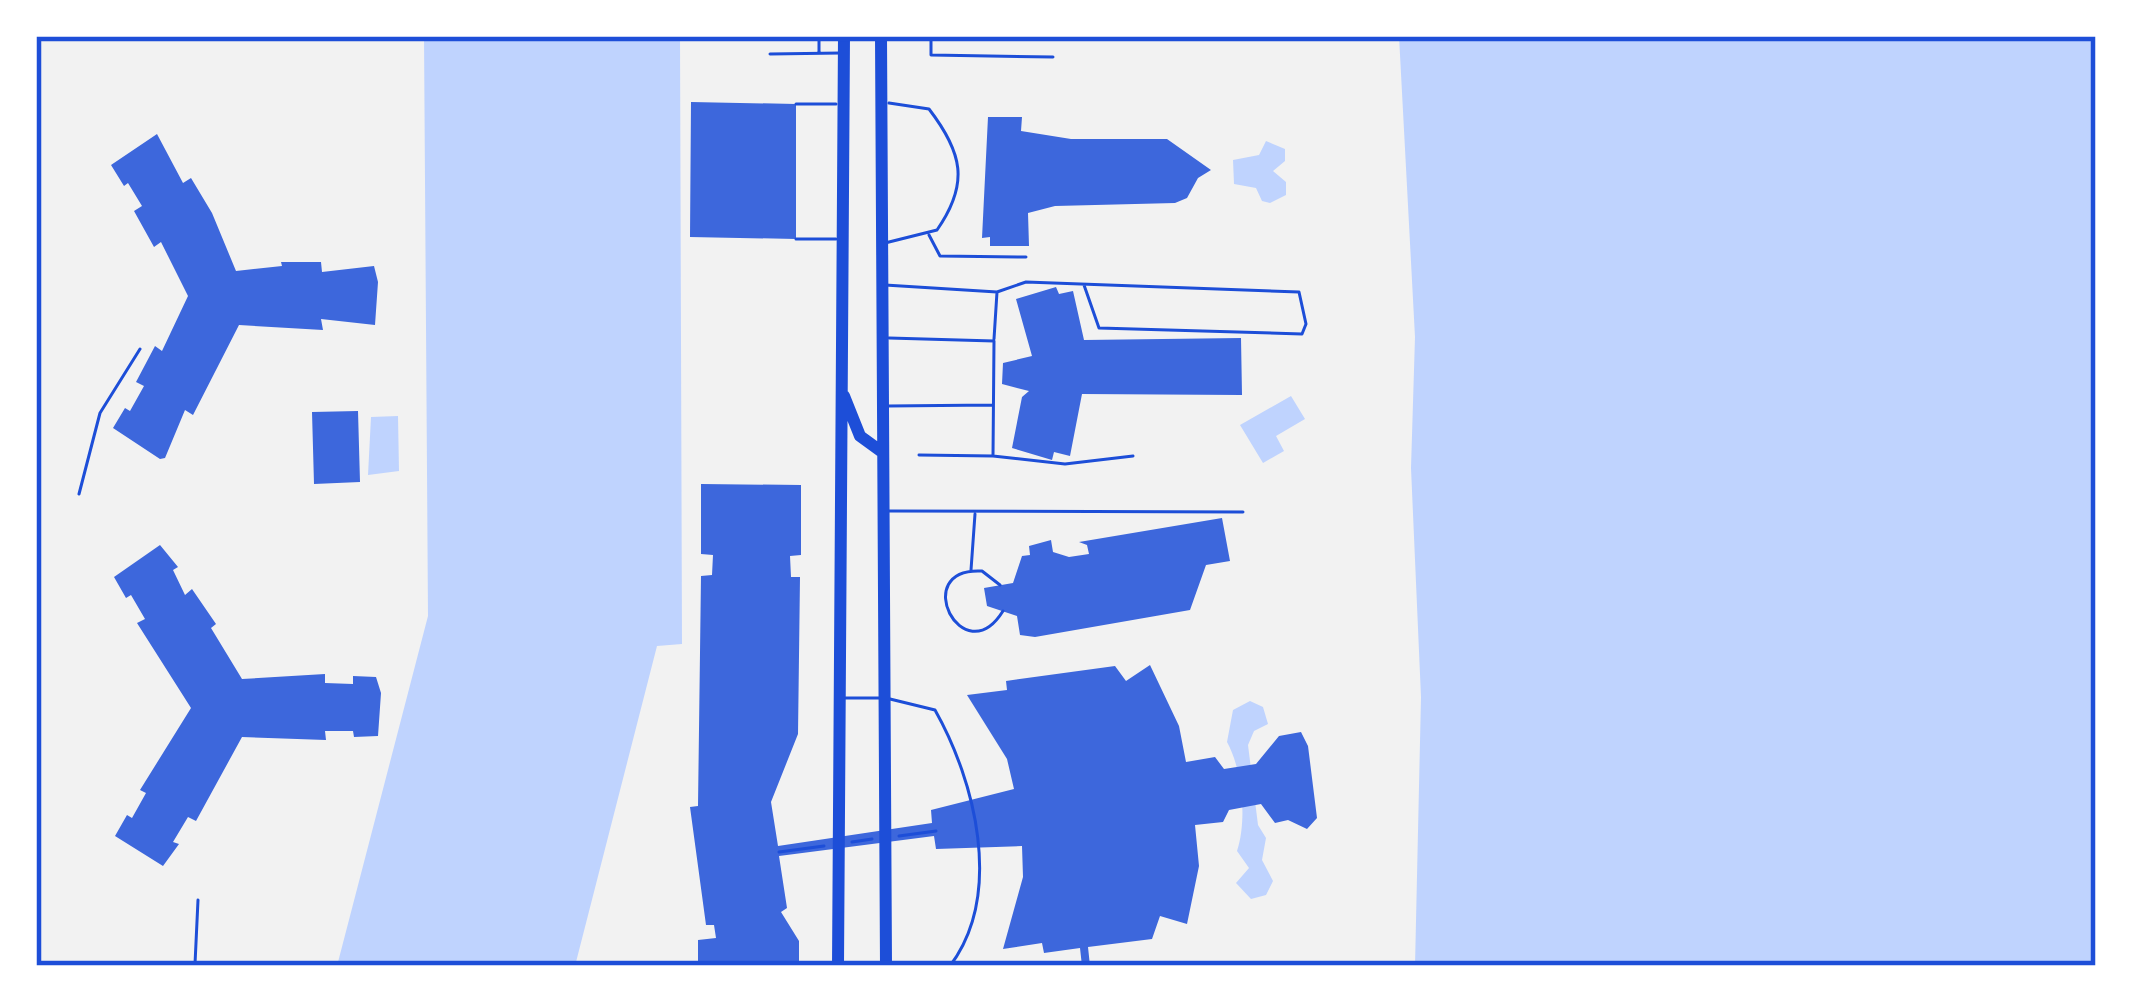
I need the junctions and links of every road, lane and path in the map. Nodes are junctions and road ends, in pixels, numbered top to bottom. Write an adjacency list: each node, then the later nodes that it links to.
1 (819, 36): 7 (lane)
2 (844, 36): 5 (main road)
3 (881, 36): 9 (main road)
4 (931, 36): 8 (lane)
5 (844, 53): 7 (lane); 11 (main road)
6 (770, 54): 7 (lane)
7 (819, 54)
8 (1053, 57)
9 (881, 102): 12 (lane); 15 (main road)
10 (796, 104): 11 (lane)
11 (844, 104): 13 (main road)
12 (928, 234): 15 (lane); 16 (lane)
13 (842, 238): 14 (lane); 23 (main road)
14 (796, 239)
15 (881, 244): 17 (main road)
16 (1026, 257)
17 (881, 284): 19 (lane); 20 (main road)
18 (1084, 284): 18 (lane); 19 (lane)
19 (997, 292): 21 (lane)
20 (882, 338): 21 (lane); 25 (main road)
21 (994, 340): 24 (lane)
22 (140, 349): 30 (lane)
23 (842, 389): 26 (main road); 37 (main road)
24 (994, 405): 25 (lane); 28 (lane)
25 (882, 406): 26 (main road)
26 (881, 452): 31 (main road)
27 (919, 455): 28 (lane)
28 (993, 456): 29 (lane)
29 (1133, 456)
30 (79, 494)
31 (882, 511): 32 (lane); 38 (main road)
32 (975, 512): 33 (lane); 34 (lane)
33 (1243, 512)
34 (971, 570): 35 (lane); 36 (lane)
35 (1000, 585)
36 (1003, 611)
37 (840, 698): 38 (lane); 45 (main road)
38 (882, 698): 46 (main road); 47 (lane)
39 (936, 831): 40 (path)
40 (846, 843)
41 (824, 846): 42 (path)
42 (779, 852)
43 (198, 900): 44 (lane)
44 (195, 964)
45 (838, 966)
46 (886, 966)
47 (950, 966)

